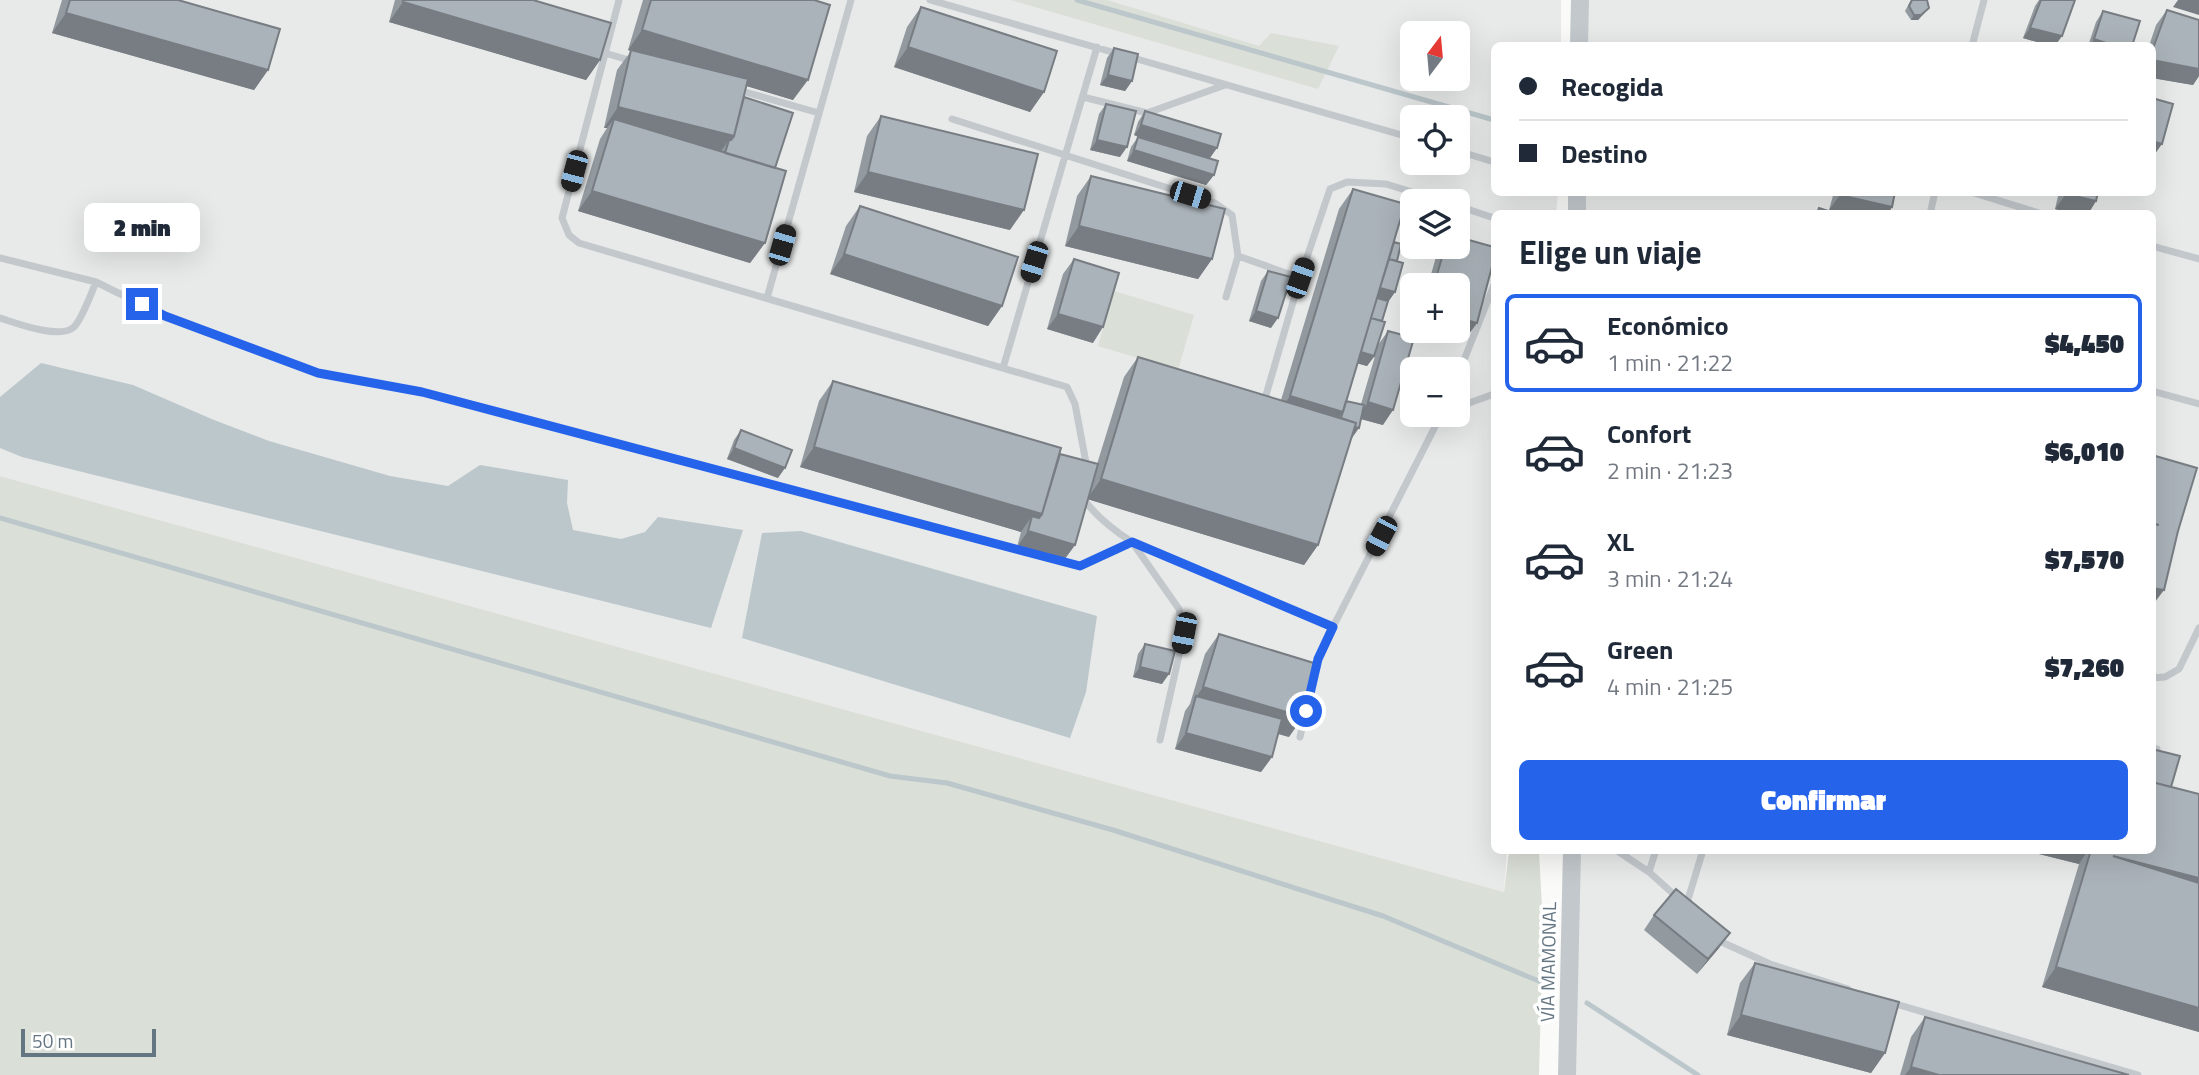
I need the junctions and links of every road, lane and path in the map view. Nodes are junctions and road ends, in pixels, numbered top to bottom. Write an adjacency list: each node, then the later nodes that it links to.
1 (620, 0): 9 (lane)
2 (851, 0): 14 (lane)
3 (930, 0): 8 (lane)
4 (1580, 0): 6 (street)
5 (1983, 0): 7 (lane)
6 (1579, 42)
7 (1973, 42)
8 (1097, 47): 11 (lane); 13 (lane)
9 (606, 53): 10 (lane); 33 (lane)
10 (645, 65)
11 (1225, 85): 13 (lane); 16 (lane)
12 (726, 87): 14 (lane)
13 (1083, 97): 18 (lane)
14 (819, 113): 33 (lane)
15 (952, 118): 18 (lane)
16 (1400, 135)
17 (1470, 155): 19 (lane)
18 (1066, 156): 26 (lane); 36 (lane)
19 (1491, 161)
20 (1402, 189): 29 (lane)
21 (1984, 196): 23 (lane)
22 (1470, 210): 24 (lane)
23 (2029, 210)
24 (1491, 217)
25 (2156, 247): 28 (lane)
26 (1238, 256): 29 (lane); 32 (lane)
27 (0, 258): 30 (lane)
28 (2199, 259)
29 (1300, 278): 39 (lane)
30 (96, 282): 34 (lane); 45 (lane)
31 (1491, 292): 35 (lane)
32 (1226, 297)
33 (766, 298): 36 (lane)
34 (0, 318)
35 (1465, 357)
36 (1003, 368): 43 (lane)
37 (2156, 392): 41 (lane)
38 (1491, 395): 40 (lane)
39 (1264, 402)
40 (1470, 403)
41 (2199, 404)
42 (1435, 427): 46 (lane)
43 (1090, 477)
44 (1087, 489): 45 (lane)
45 (1132, 542): 46 (lane); 50 (lane)
46 (1333, 627): 49 (lane)
47 (2199, 630): 48 (lane)
48 (2156, 678)
49 (1300, 737)
50 (1160, 740)
51 (1572, 854): 61 (street, VÍA MAMONAL)
52 (1622, 854): 55 (lane)
53 (1655, 854): 55 (lane)
54 (1702, 854): 56 (lane)
55 (1649, 872): 56 (lane)
56 (1686, 906): 57 (lane)
57 (1695, 917)
58 (1712, 938): 59 (lane)
59 (1861, 993)
60 (1886, 1001): 62 (lane)
61 (1567, 1075)
62 (2138, 1075)

